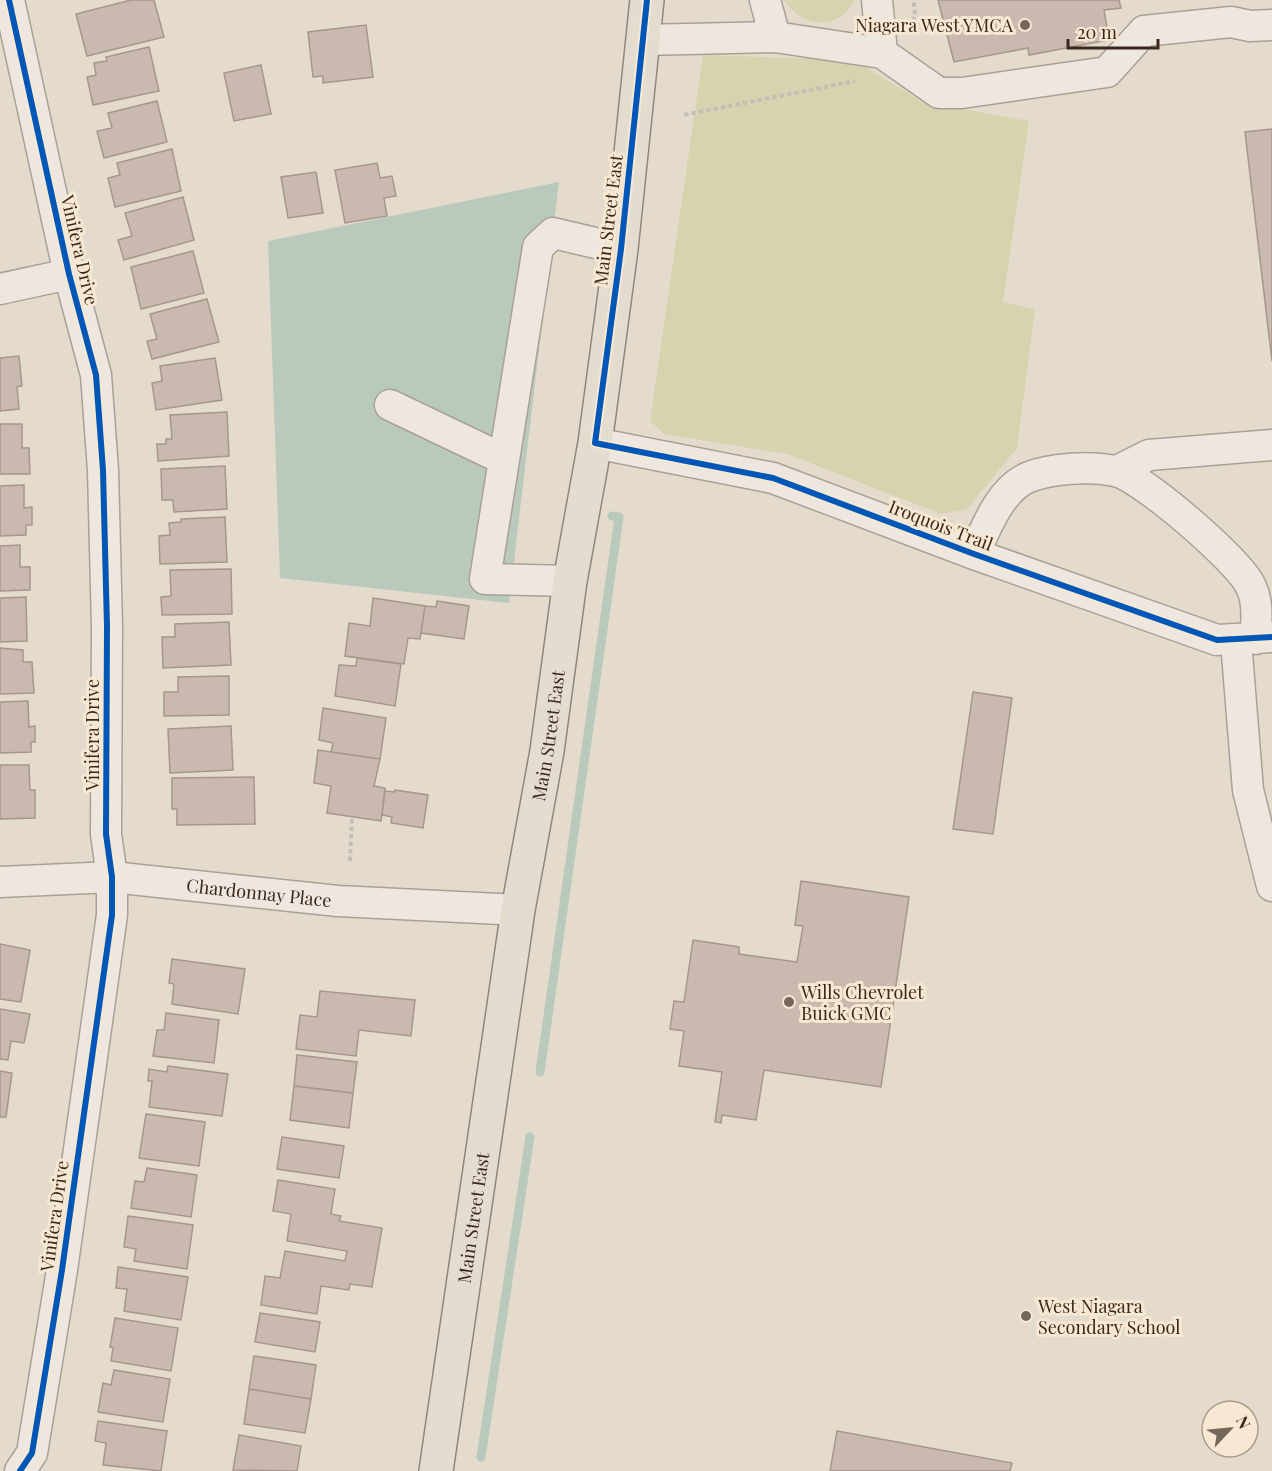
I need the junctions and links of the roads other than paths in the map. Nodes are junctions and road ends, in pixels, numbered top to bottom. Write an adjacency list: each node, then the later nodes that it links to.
1 (9, 0): 10 (street, Vinifera Drive)
2 (647, 0): 7 (main road, Main Street East)
3 (765, 0): 6 (street)
4 (877, 0): 8 (street)
5 (1272, 25): 8 (street)
6 (775, 37): 7 (street); 8 (street)
7 (643, 40): 9 (main road, Main Street East)
8 (882, 53)
9 (621, 249): 13 (main road, Main Street East); 15 (street)
10 (69, 274): 11 (street); 20 (street, Vinifera Drive)
11 (0, 289)
12 (390, 405): 15 (street)
13 (595, 443): 17 (street, Iroquois Trail); 18 (main road, Main Street East)
14 (1272, 445): 16 (street)
15 (504, 459): 18 (street)
16 (1117, 471): 17 (street); 19 (street)
17 (974, 554): 19 (street, Iroquois Trail)
18 (570, 581): 23 (main road, Main Street East)
19 (1255, 639): 22 (street)
20 (112, 877): 21 (street, Chardonnay Place); 23 (street, Chardonnay Place); 24 (street, Vinifera Drive)
21 (0, 882)
22 (1272, 886)
23 (518, 909): 25 (main road, Main Street East)
24 (20, 1471)
25 (436, 1471)

